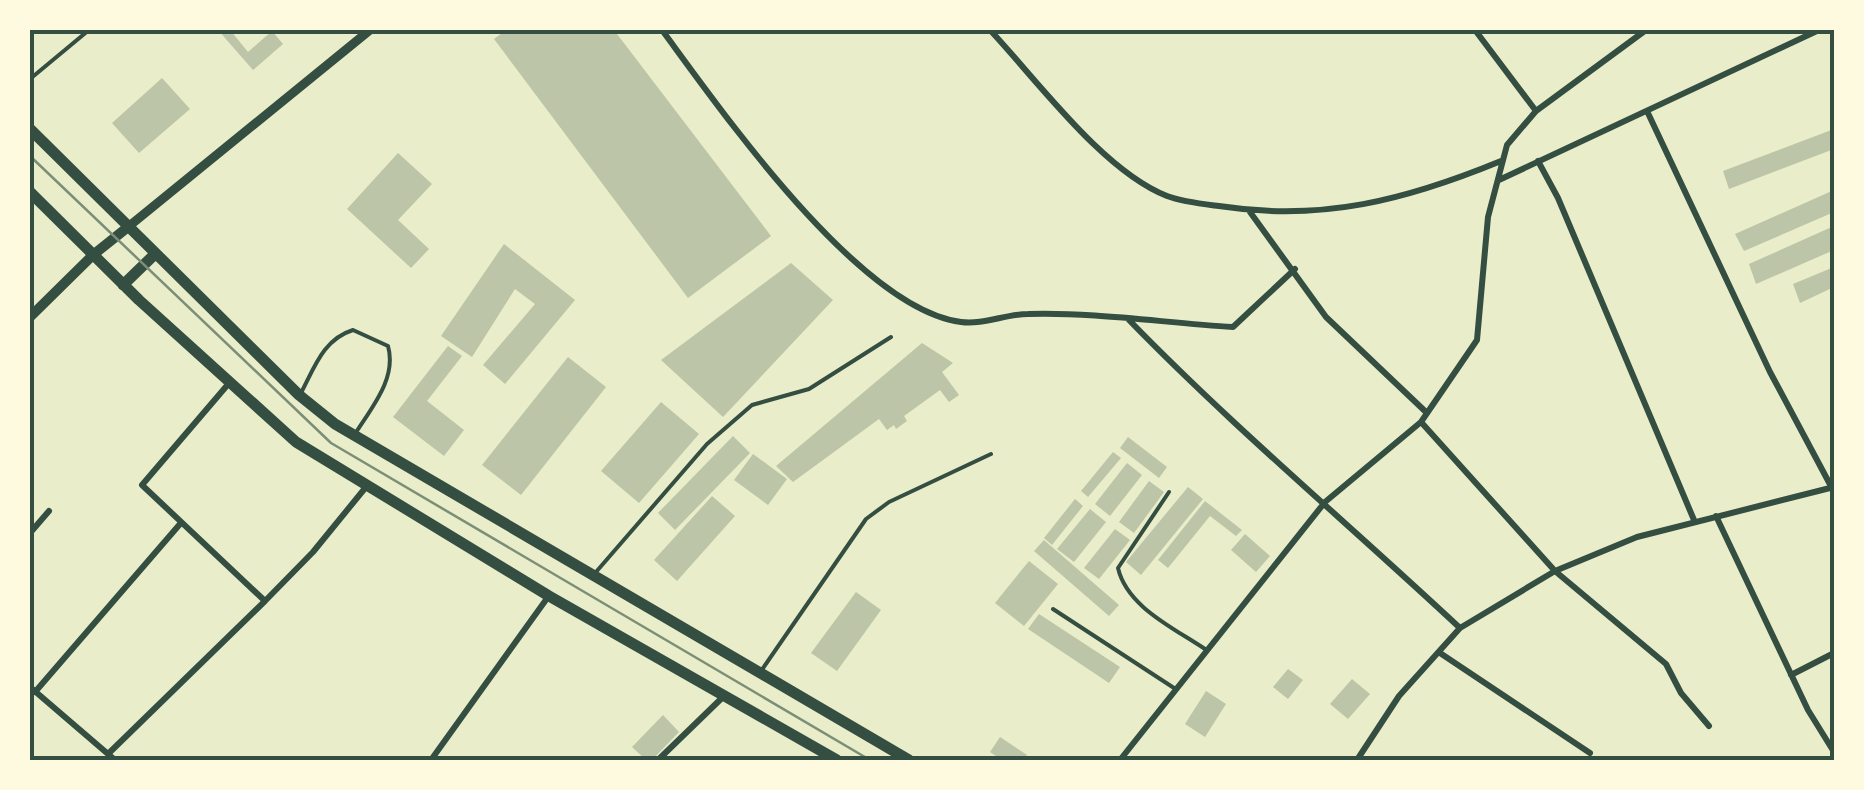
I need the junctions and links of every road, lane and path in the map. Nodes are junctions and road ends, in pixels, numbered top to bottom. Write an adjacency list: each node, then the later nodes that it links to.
1 (89, 30): 9 (lane)
2 (370, 30): 18 (street)
3 (662, 30): 24 (street)
4 (990, 30): 17 (street)
5 (1475, 30): 10 (street)
6 (1646, 30): 8 (street)
7 (1819, 30): 11 (street)
8 (1632, 33): 10 (street)
9 (30, 79)
10 (1536, 111): 13 (street)
11 (1647, 111): 14 (street); 33 (street)
12 (30, 128): 18 (main road)
13 (1502, 161): 15 (street); 17 (street)
14 (1538, 161): 15 (street); 38 (street)
15 (1498, 180): 28 (street)
16 (30, 192): 20 (main road)
17 (1249, 211): 21 (street)
18 (128, 227): 19 (main road); 20 (main road)
19 (156, 254): 22 (main road); 27 (main road)
20 (93, 255): 22 (main road); 23 (main road)
21 (1295, 269): 24 (street); 28 (street)
22 (123, 285): 26 (main road)
23 (30, 318)
24 (1129, 320): 35 (street)
25 (890, 337): 42 (lane)
26 (230, 382): 32 (main road); 39 (street)
27 (299, 395): 30 (main road); 30 (lane)
28 (1427, 413): 29 (street)
29 (1421, 422): 35 (street); 41 (street)
30 (354, 436): 42 (main road)
31 (991, 454): 50 (lane)
32 (366, 487): 43 (main road); 44 (street)
33 (1833, 489): 37 (street)
34 (1169, 492): 47 (lane)
35 (1325, 502): 46 (street); 47 (street)
36 (49, 511): 40 (street)
37 (1716, 516): 38 (street); 51 (street)
38 (1694, 520): 41 (street)
39 (180, 524): 44 (street); 53 (street)
40 (30, 533)
41 (1556, 571): 46 (street); 55 (street)
42 (592, 577): 50 (main road)
43 (549, 596): 54 (main road); 60 (street)
44 (264, 600): 58 (street)
45 (1053, 609): 52 (lane)
46 (1460, 628): 49 (street)
47 (1205, 650): 52 (street)
48 (1834, 653): 51 (street)
49 (1440, 654): 57 (street); 65 (street)
50 (758, 675): 63 (main road)
51 (1791, 675): 56 (street)
52 (1174, 688): 64 (street)
53 (32, 689): 58 (street)
54 (725, 695): 61 (street); 62 (main road)
55 (1710, 726)
56 (1834, 752)
57 (1590, 753)
58 (108, 754): 59 (street)
59 (115, 760)
60 (431, 760)
61 (658, 760)
62 (837, 760)
63 (908, 760)
64 (1120, 760)
65 (1357, 760)

